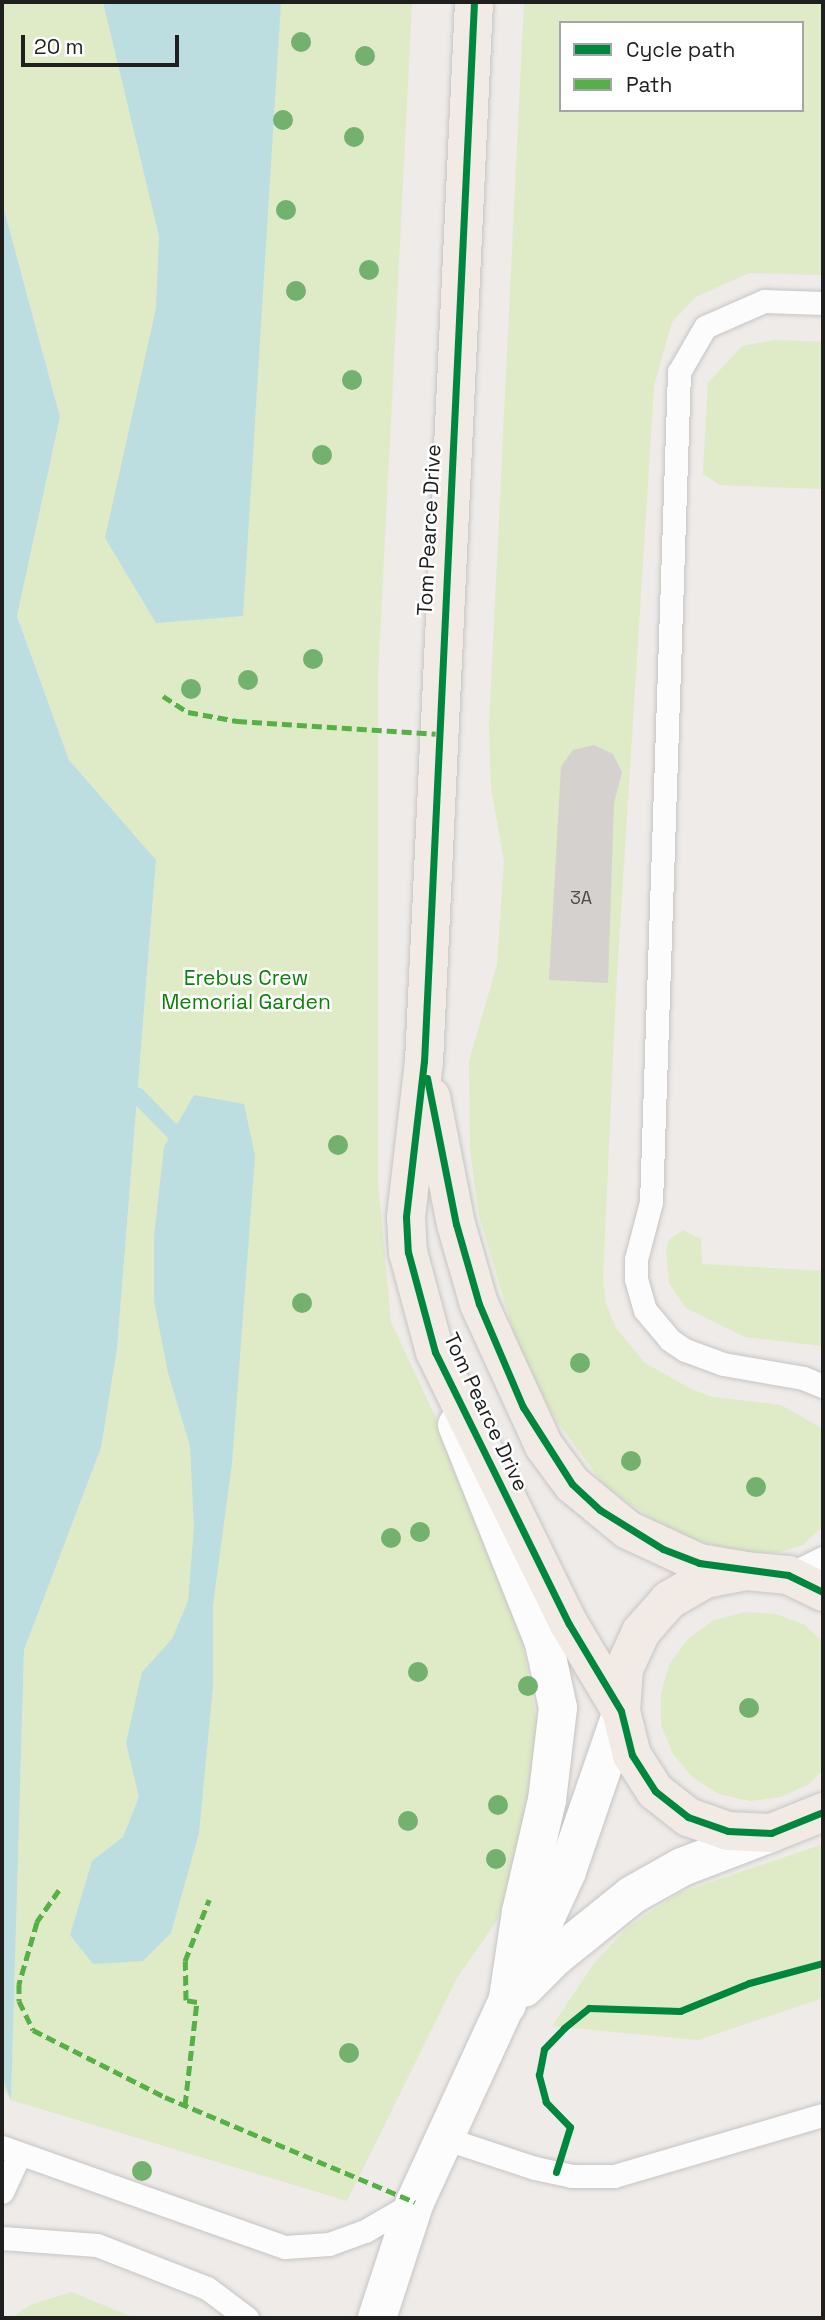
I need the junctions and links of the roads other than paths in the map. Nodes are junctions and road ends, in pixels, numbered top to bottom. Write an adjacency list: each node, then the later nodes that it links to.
1 (474, 2): 3 (main road, Tom Pearce Drive)
2 (823, 303): 5 (lane)
3 (424, 1061): 4 (main road, Tom Pearce Drive); 7 (main road, Tom Pearce Drive)
4 (435, 1352): 10 (main road, Tom Pearce Drive); 13 (street)
5 (823, 1386)
6 (823, 1558): 8 (lane)
7 (746, 1571): 8 (main road); 10 (main road)
8 (788, 1575): 9 (main road)
9 (823, 1592)
10 (621, 1712): 12 (main road); 13 (street)
11 (823, 1812): 12 (main road)
12 (771, 1833): 13 (street)
13 (507, 2005): 15 (street)
14 (823, 2115): 15 (lane)
15 (441, 2137): 18 (street)
16 (10, 2152): 17 (lane); 18 (lane)
17 (2, 2192)
18 (415, 2202): 21 (street)
19 (2, 2238): 20 (lane)
20 (247, 2318)
21 (377, 2318)

